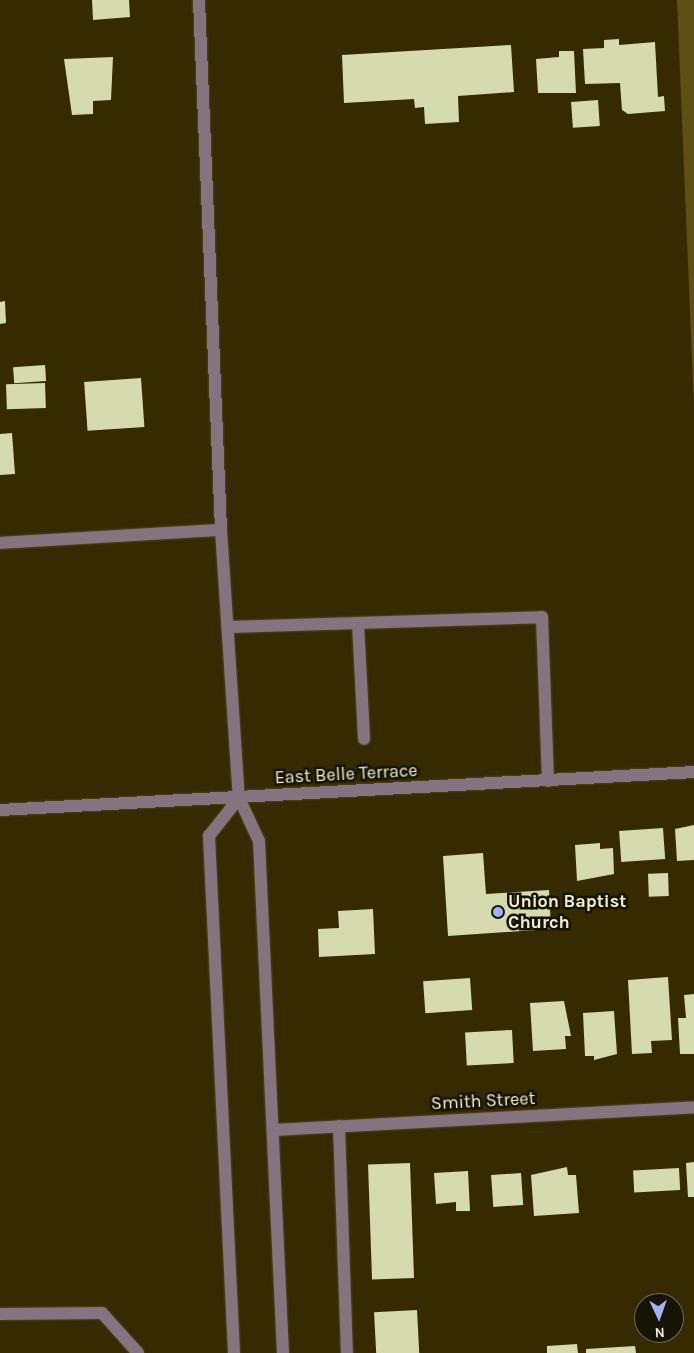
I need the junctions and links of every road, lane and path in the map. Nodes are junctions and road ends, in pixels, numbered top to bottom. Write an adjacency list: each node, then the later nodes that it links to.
1 (199, 0): 2 (street)
2 (221, 530): 3 (street); 5 (street)
3 (0, 543)
4 (358, 623): 5 (street); 6 (street); 8 (street)
5 (228, 627): 9 (street)
6 (364, 739)
7 (694, 772): 8 (street, East Belle Terrace)
8 (548, 781): 9 (street, East Belle Terrace)
9 (240, 798): 10 (street, East Belle Terrace); 13 (street); 16 (street)
10 (0, 810)
11 (694, 1107): 12 (street, Smith Street)
12 (339, 1126): 13 (street, Smith Street); 18 (street)
13 (275, 1130): 17 (street)
14 (0, 1314): 15 (street)
15 (138, 1353)
16 (234, 1353)
17 (284, 1353)
18 (347, 1353)

